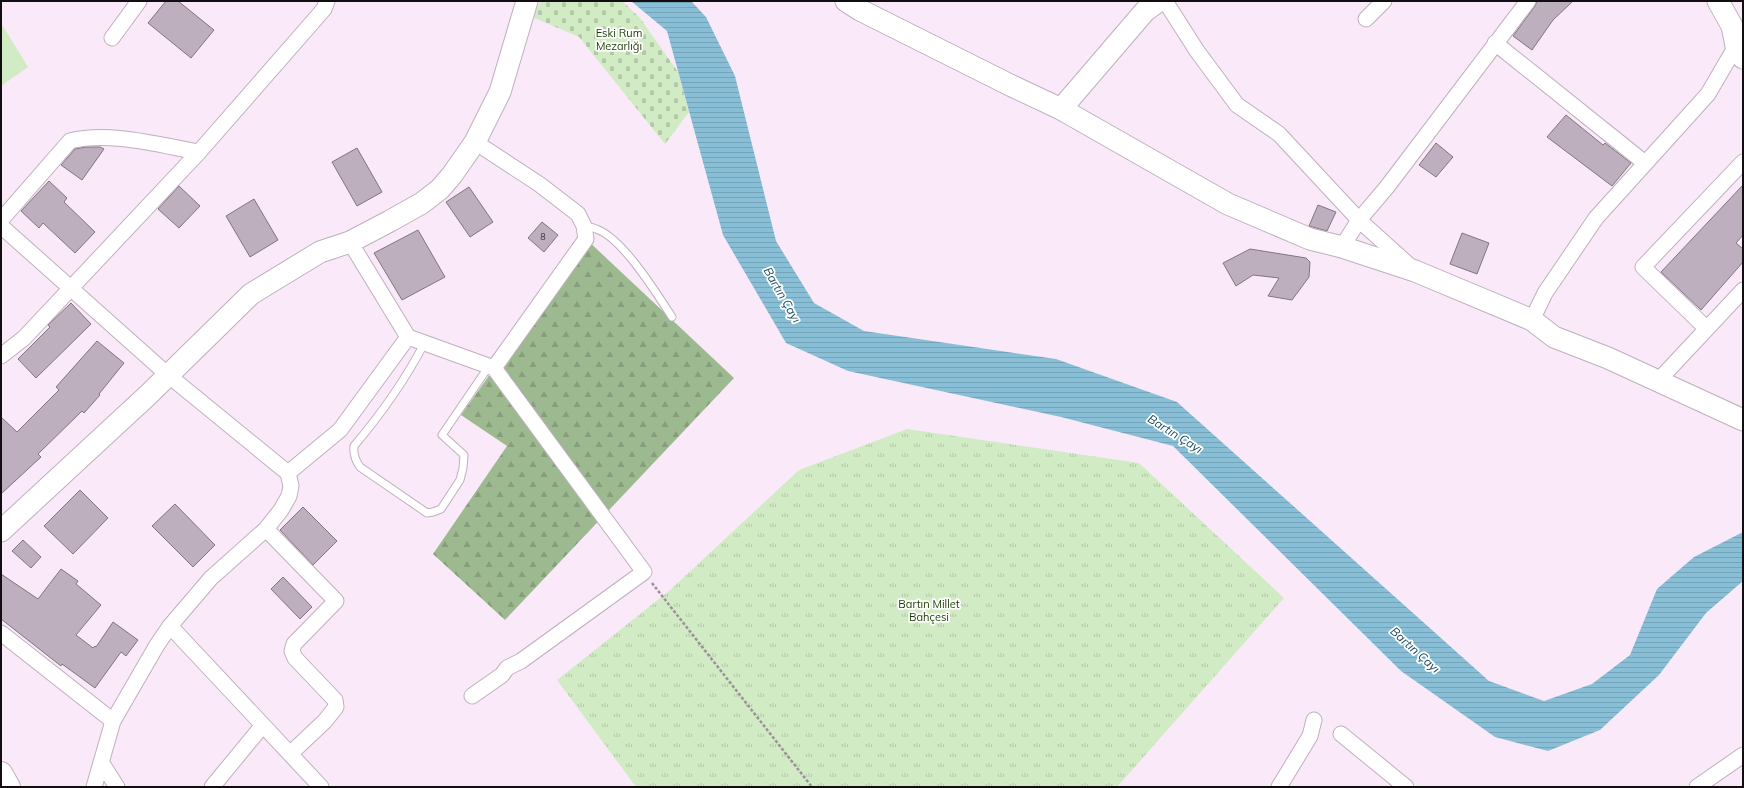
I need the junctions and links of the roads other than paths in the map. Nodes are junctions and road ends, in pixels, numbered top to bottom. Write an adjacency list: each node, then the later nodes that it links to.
1 (139, 1): 11 (street)
2 (327, 1): 16 (street)
3 (527, 1): 15 (street)
4 (846, 1): 14 (street)
5 (1159, 1): 14 (street)
6 (1165, 1): 20 (street)
7 (1384, 1): 10 (street)
8 (1528, 1): 12 (street)
9 (1718, 1): 13 (street)
10 (1366, 19)
11 (112, 38)
12 (1495, 43): 18 (street); 20 (street)
13 (1740, 52): 18 (street)
14 (1061, 109): 24 (street)
15 (475, 142): 22 (street); 23 (street)
16 (199, 152): 19 (street); 26 (street)
17 (1743, 162): 30 (street)
18 (1645, 163): 29 (street)
19 (1, 220)
20 (1359, 220): 24 (street); 25 (street)
21 (1, 226): 26 (street)
22 (584, 226): 28 (lane); 34 (street)
23 (350, 242): 31 (street); 35 (street)
24 (1342, 247): 25 (street)
25 (1415, 271): 29 (street)
26 (70, 289): 33 (street); 35 (street)
27 (1743, 290): 30 (street)
28 (672, 317)
29 (1532, 320): 36 (street)
30 (1706, 328): 36 (street)
31 (408, 337): 32 (street); 38 (street)
32 (424, 344): 34 (street); 34 (lane)
33 (1, 356)
34 (492, 367): 43 (street)
35 (168, 375): 38 (street); 40 (street)
36 (1657, 382): 37 (street)
37 (1743, 420)
38 (288, 473): 39 (street)
39 (266, 529): 41 (street); 48 (street)
40 (1, 531)
41 (170, 626): 45 (street); 46 (street)
42 (1, 633): 45 (street)
43 (472, 696)
44 (1314, 720): 57 (street)
45 (113, 721): 50 (street)
46 (263, 726): 48 (street); 55 (street)
47 (1341, 734): 58 (street)
48 (290, 754): 56 (street)
49 (1743, 755): 59 (street)
50 (101, 762): 53 (street); 54 (street)
51 (1, 774): 52 (highway)
52 (9, 787)
53 (94, 787)
54 (117, 787)
55 (212, 787)
56 (322, 787)
57 (1279, 787)
58 (1406, 787)
59 (1697, 787)

